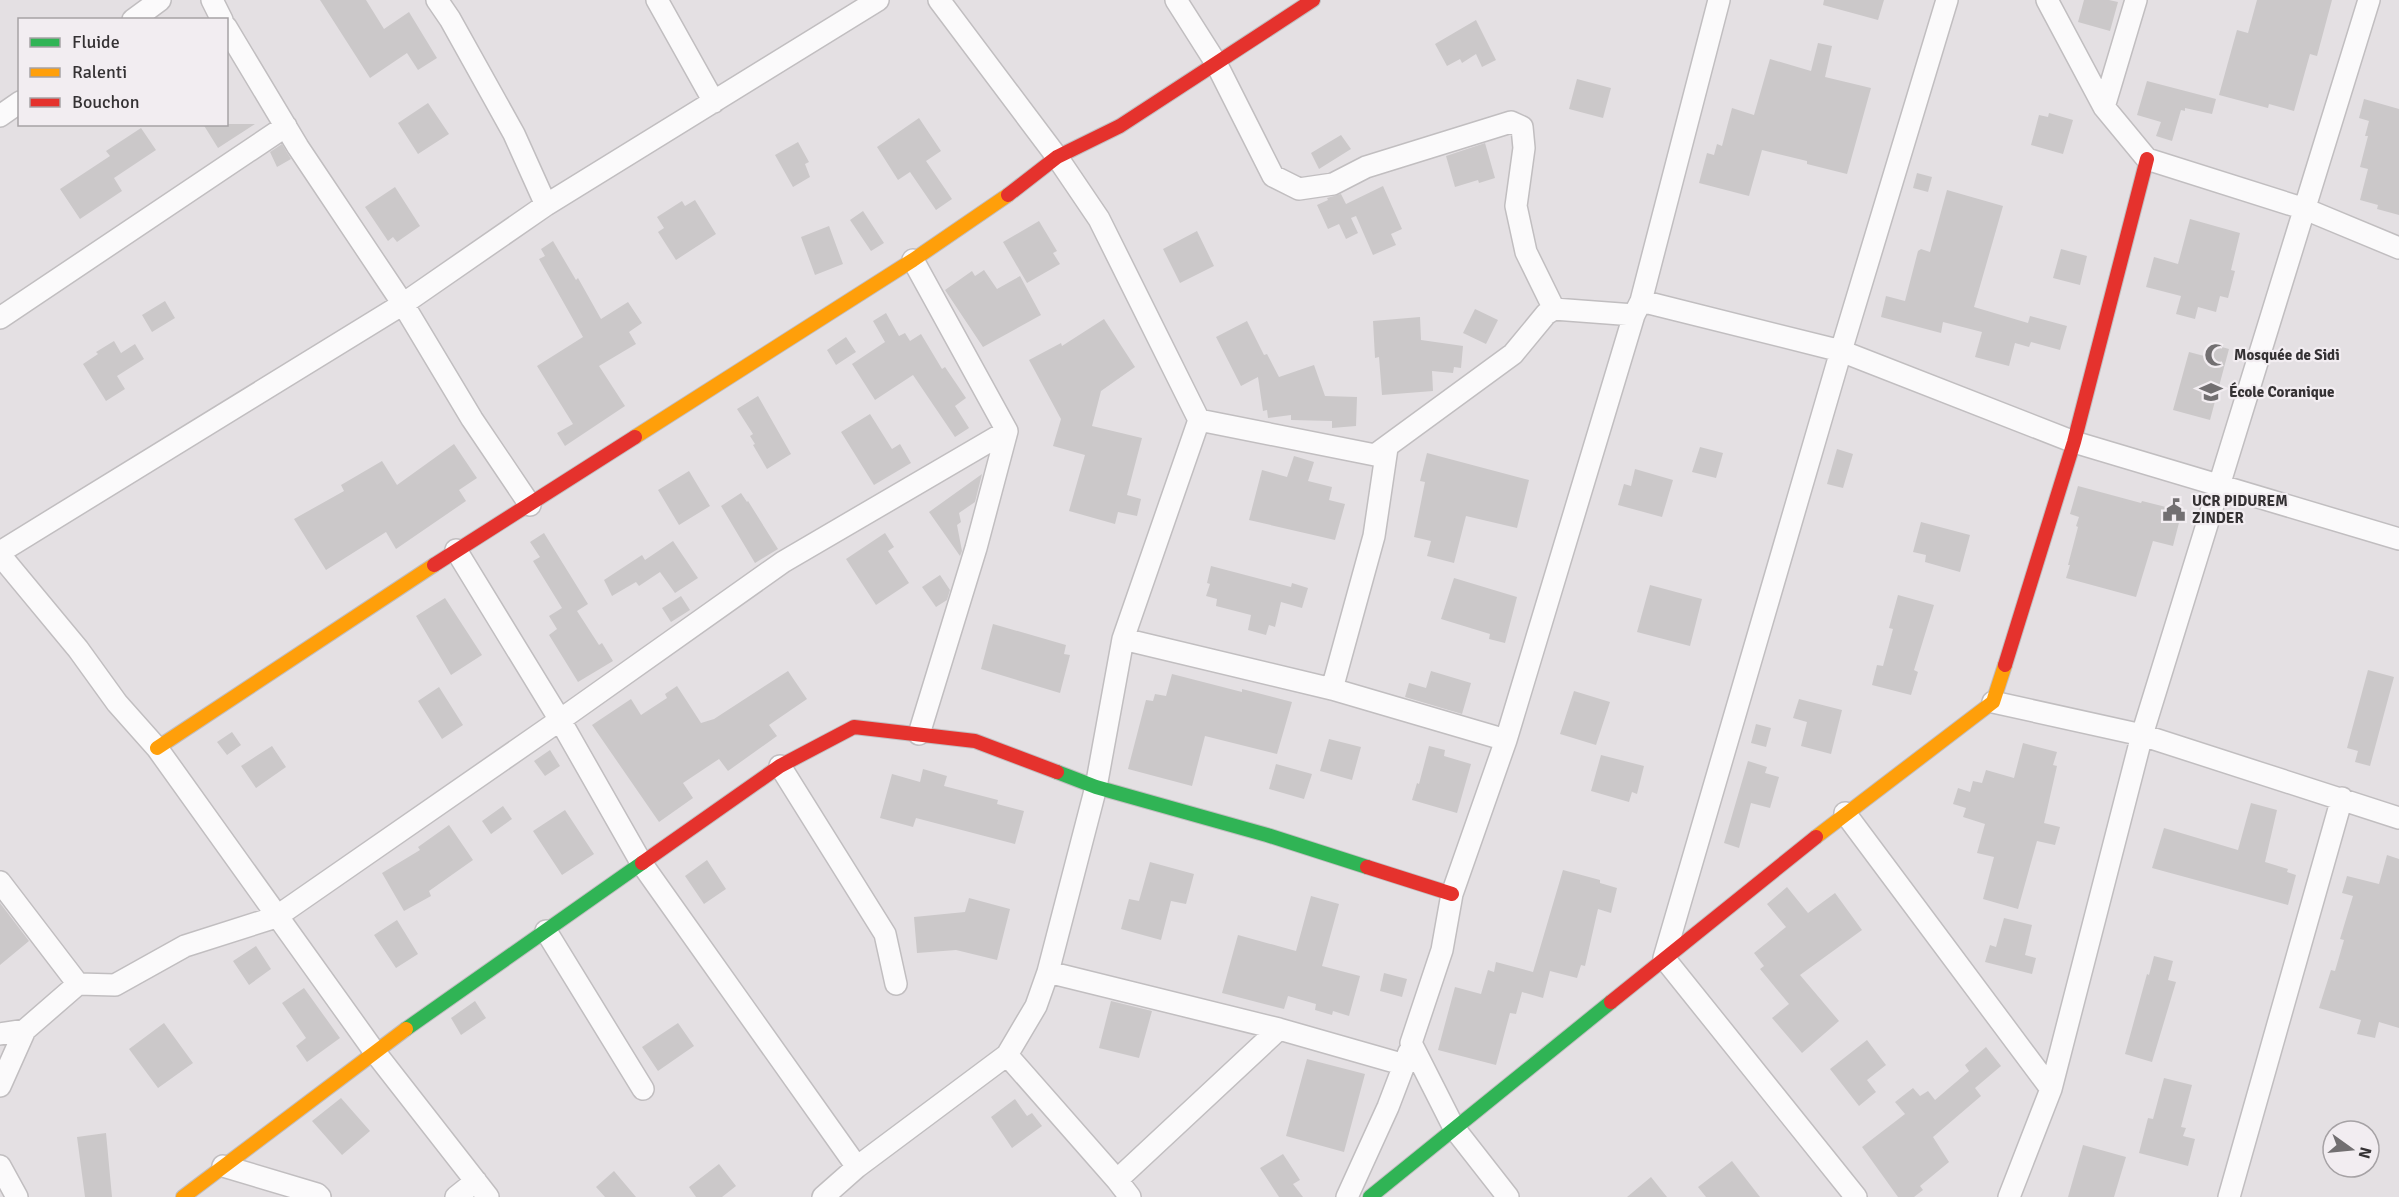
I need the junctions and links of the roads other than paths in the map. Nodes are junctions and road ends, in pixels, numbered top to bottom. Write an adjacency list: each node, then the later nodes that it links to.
1 (160, 0): 14 (street)
2 (212, 0): 15 (street)
3 (437, 0): 25 (street)
4 (657, 0): 18 (street)
5 (878, 0): 18 (street)
6 (939, 0): 23 (street)
7 (1176, 0): 17 (street)
8 (1313, 0): 17 (street)
9 (1719, 0): 30 (street)
10 (1947, 0): 33 (street)
11 (2047, 0): 20 (street)
12 (2136, 0): 20 (street)
13 (2369, 0): 26 (street)
14 (136, 18)
15 (221, 18)
16 (228, 30): 22 (street)
17 (1216, 63): 23 (street); 31 (street)
18 (714, 102): 25 (street)
19 (18, 103): 21 (street)
20 (2104, 107): 24 (street)
21 (0, 116)
22 (286, 126): 29 (street); 32 (street)
23 (1056, 157): 28 (street); 34 (street)
24 (2147, 159): 26 (street); 36 (street)
25 (546, 205): 29 (street)
26 (2305, 208): 27 (street); 38 (street)
27 (2399, 248)
28 (914, 260): 35 (street); 39 (street)
29 (403, 304): 39 (street); 42 (street)
30 (1638, 308): 31 (street); 33 (street); 49 (street)
31 (1554, 309): 37 (street)
32 (0, 318)
33 (1841, 351): 36 (street); 61 (street)
34 (1199, 420): 37 (street); 43 (street)
35 (1007, 431): 46 (street); 47 (street)
36 (2074, 442): 38 (street); 45 (street)
37 (1387, 448): 44 (street)
38 (2221, 485): 40 (street); 48 (street)
39 (530, 505): 41 (street)
40 (2399, 539)
41 (456, 550): 46 (street); 50 (street)
42 (0, 554): 50 (street)
43 (1123, 639): 44 (street); 52 (street)
44 (1332, 689): 49 (street)
45 (1993, 702): 48 (street); 54 (street)
46 (560, 720): 56 (street); 59 (street)
47 (919, 734): 51 (street); 52 (street)
48 (2142, 735): 53 (street); 74 (street)
49 (1506, 740): 58 (street)
50 (157, 748): 59 (street)
51 (780, 766): 56 (street); 64 (street)
52 (1096, 787): 58 (street); 62 (street)
53 (2342, 798): 55 (street); 93 (street)
54 (1845, 813): 61 (street); 74 (street)
55 (2399, 818)
56 (642, 864): 60 (street); 78 (street)
57 (0, 882): 63 (street)
58 (1452, 894): 68 (street)
59 (276, 916): 63 (street); 69 (street)
60 (546, 931): 69 (street); 73 (street)
61 (1664, 958): 75 (street); 91 (street)
62 (1048, 972): 65 (street); 70 (street)
63 (78, 984): 66 (street)
64 (896, 984)
65 (1279, 1029): 71 (street); 79 (street)
66 (26, 1030): 67 (street); 72 (street)
67 (0, 1034)
68 (1412, 1043): 71 (street); 75 (street)
69 (374, 1051): 77 (street); 81 (street)
70 (1007, 1055): 78 (street); 79 (street)
71 (1406, 1065): 88 (street)
72 (0, 1086)
73 (643, 1089)
74 (2051, 1089): 80 (street)
75 (1454, 1128): 89 (street); 90 (street)
76 (0, 1166): 82 (street)
77 (223, 1166): 83 (street); 84 (street)
78 (857, 1167): 86 (street)
79 (1117, 1179): 87 (street)
80 (2012, 1187): 92 (street)
81 (482, 1189): 85 (street)
82 (17, 1197)
83 (183, 1197)
84 (320, 1197)
85 (456, 1197)
86 (823, 1197)
87 (1130, 1197)
88 (1347, 1197)
89 (1370, 1197)
90 (1508, 1197)
91 (1856, 1197)
92 (1990, 1197)
93 (2229, 1197)

